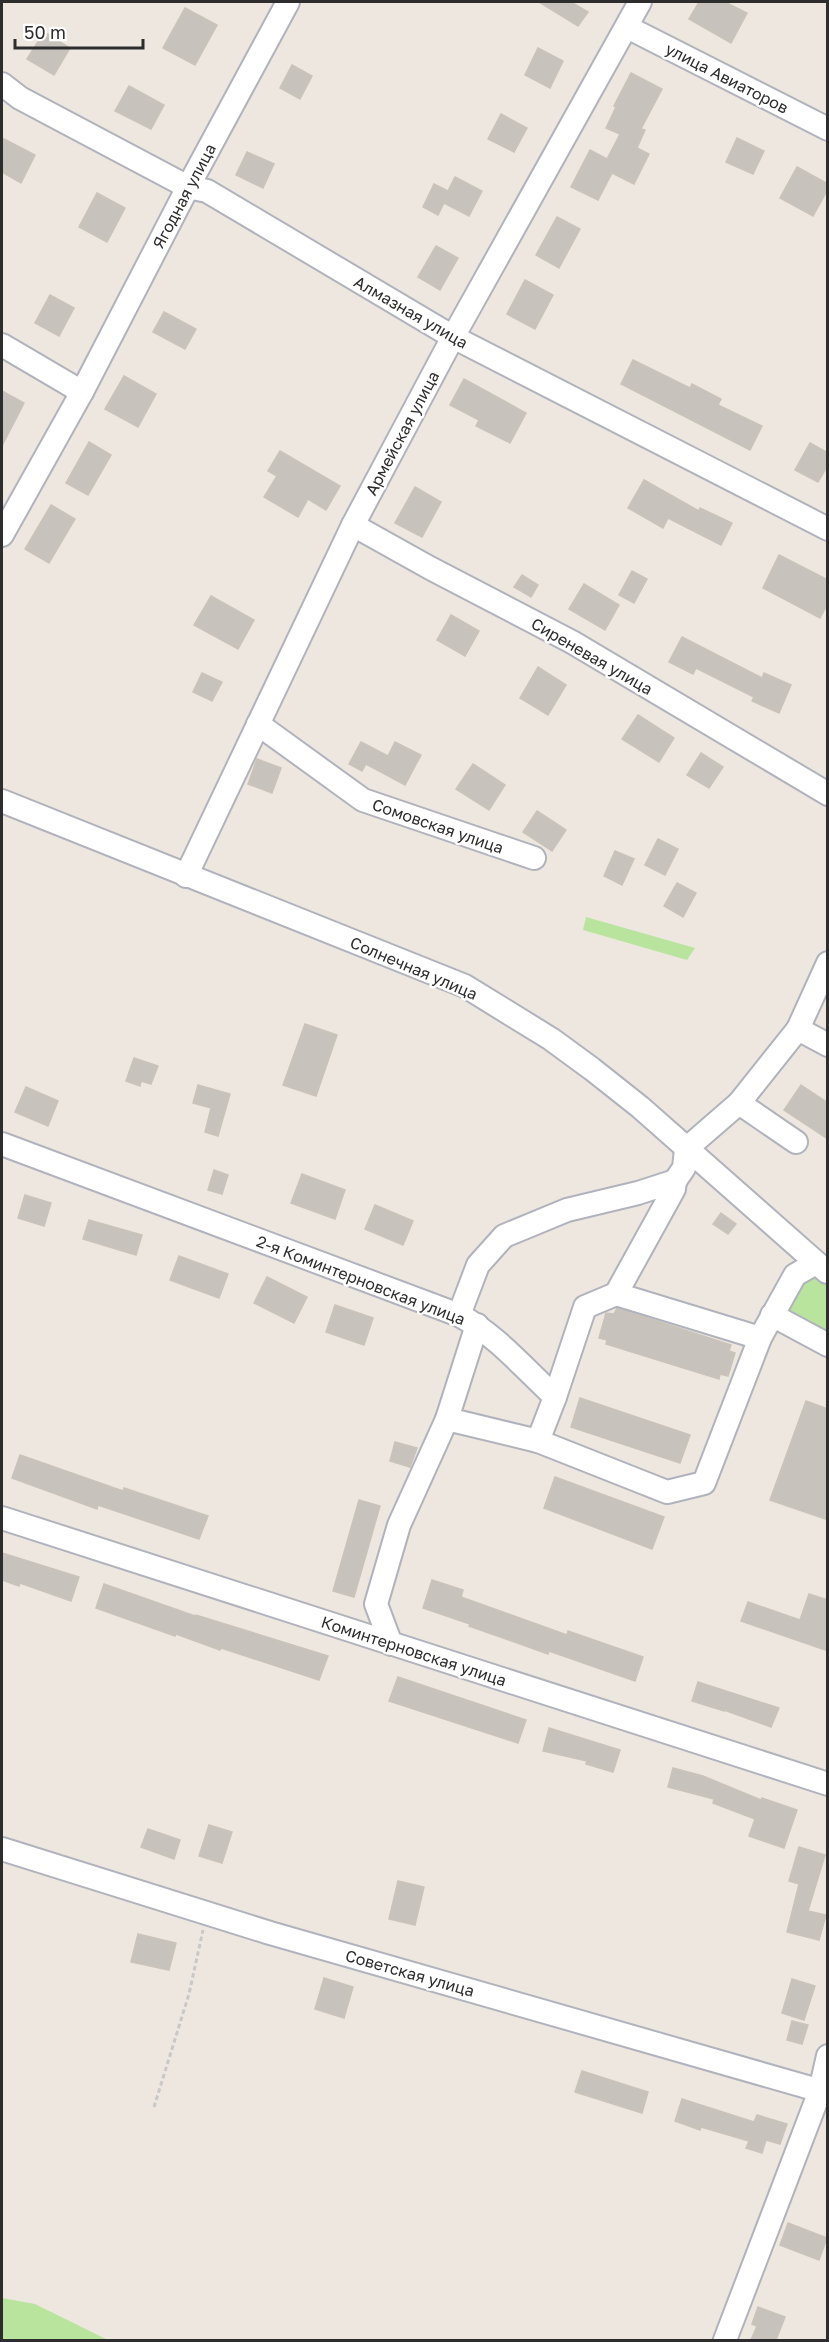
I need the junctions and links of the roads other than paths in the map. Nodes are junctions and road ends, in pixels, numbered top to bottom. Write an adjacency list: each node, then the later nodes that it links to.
1 (288, 2): 6 (street, Ягодная улица)
2 (639, 2): 3 (street, Армейская улица)
3 (627, 27): 5 (street, улица Авиаторов); 7 (street, Армейская улица)
4 (2, 84): 6 (street, Алмазная улица)
5 (828, 129)
6 (188, 187): 7 (street, Алмазная улица); 9 (street, Ягодная улица)
7 (453, 337): 10 (street, Армейская улица); 11 (street, Алмазная улица)
8 (2, 345): 9 (street)
9 (82, 392): 12 (street, Ягодная улица)
10 (353, 525): 13 (street, Армейская улица); 14 (street, Сиреневая улица)
11 (828, 529)
12 (2, 535)
13 (258, 724): 16 (street, Сомовская улица); 17 (street, Армейская улица)
14 (828, 794)
15 (2, 801): 17 (street, Солнечная улица)
16 (534, 858)
17 (186, 876): 24 (street, Солнечная улица)
18 (828, 963): 19 (street)
19 (798, 1029): 20 (street); 21 (street)
20 (828, 1045)
21 (739, 1103): 22 (street); 24 (street)
22 (796, 1142)
23 (2, 1144): 29 (street, 2-я Коминтерновская улица)
24 (686, 1149): 25 (street); 26 (street, Солнечная улица)
25 (675, 1181): 27 (street); 29 (street)
26 (822, 1267): 28 (street)
27 (616, 1294): 30 (street); 32 (street)
28 (772, 1315): 30 (street); 31 (street)
29 (468, 1320): 32 (street, 2-я Коминтерновская улица); 33 (street)
30 (760, 1338): 34 (street)
31 (828, 1345)
32 (555, 1397): 34 (street)
33 (447, 1419): 34 (street); 36 (street)
34 (538, 1441)
35 (2, 1518): 36 (street, Коминтерновская улица)
36 (391, 1644): 37 (street, Коминтерновская улица)
37 (828, 1784)
38 (2, 1850): 40 (street, Советская улица)
39 (828, 2056): 40 (street)
40 (824, 2092): 41 (street)
41 (725, 2340)

